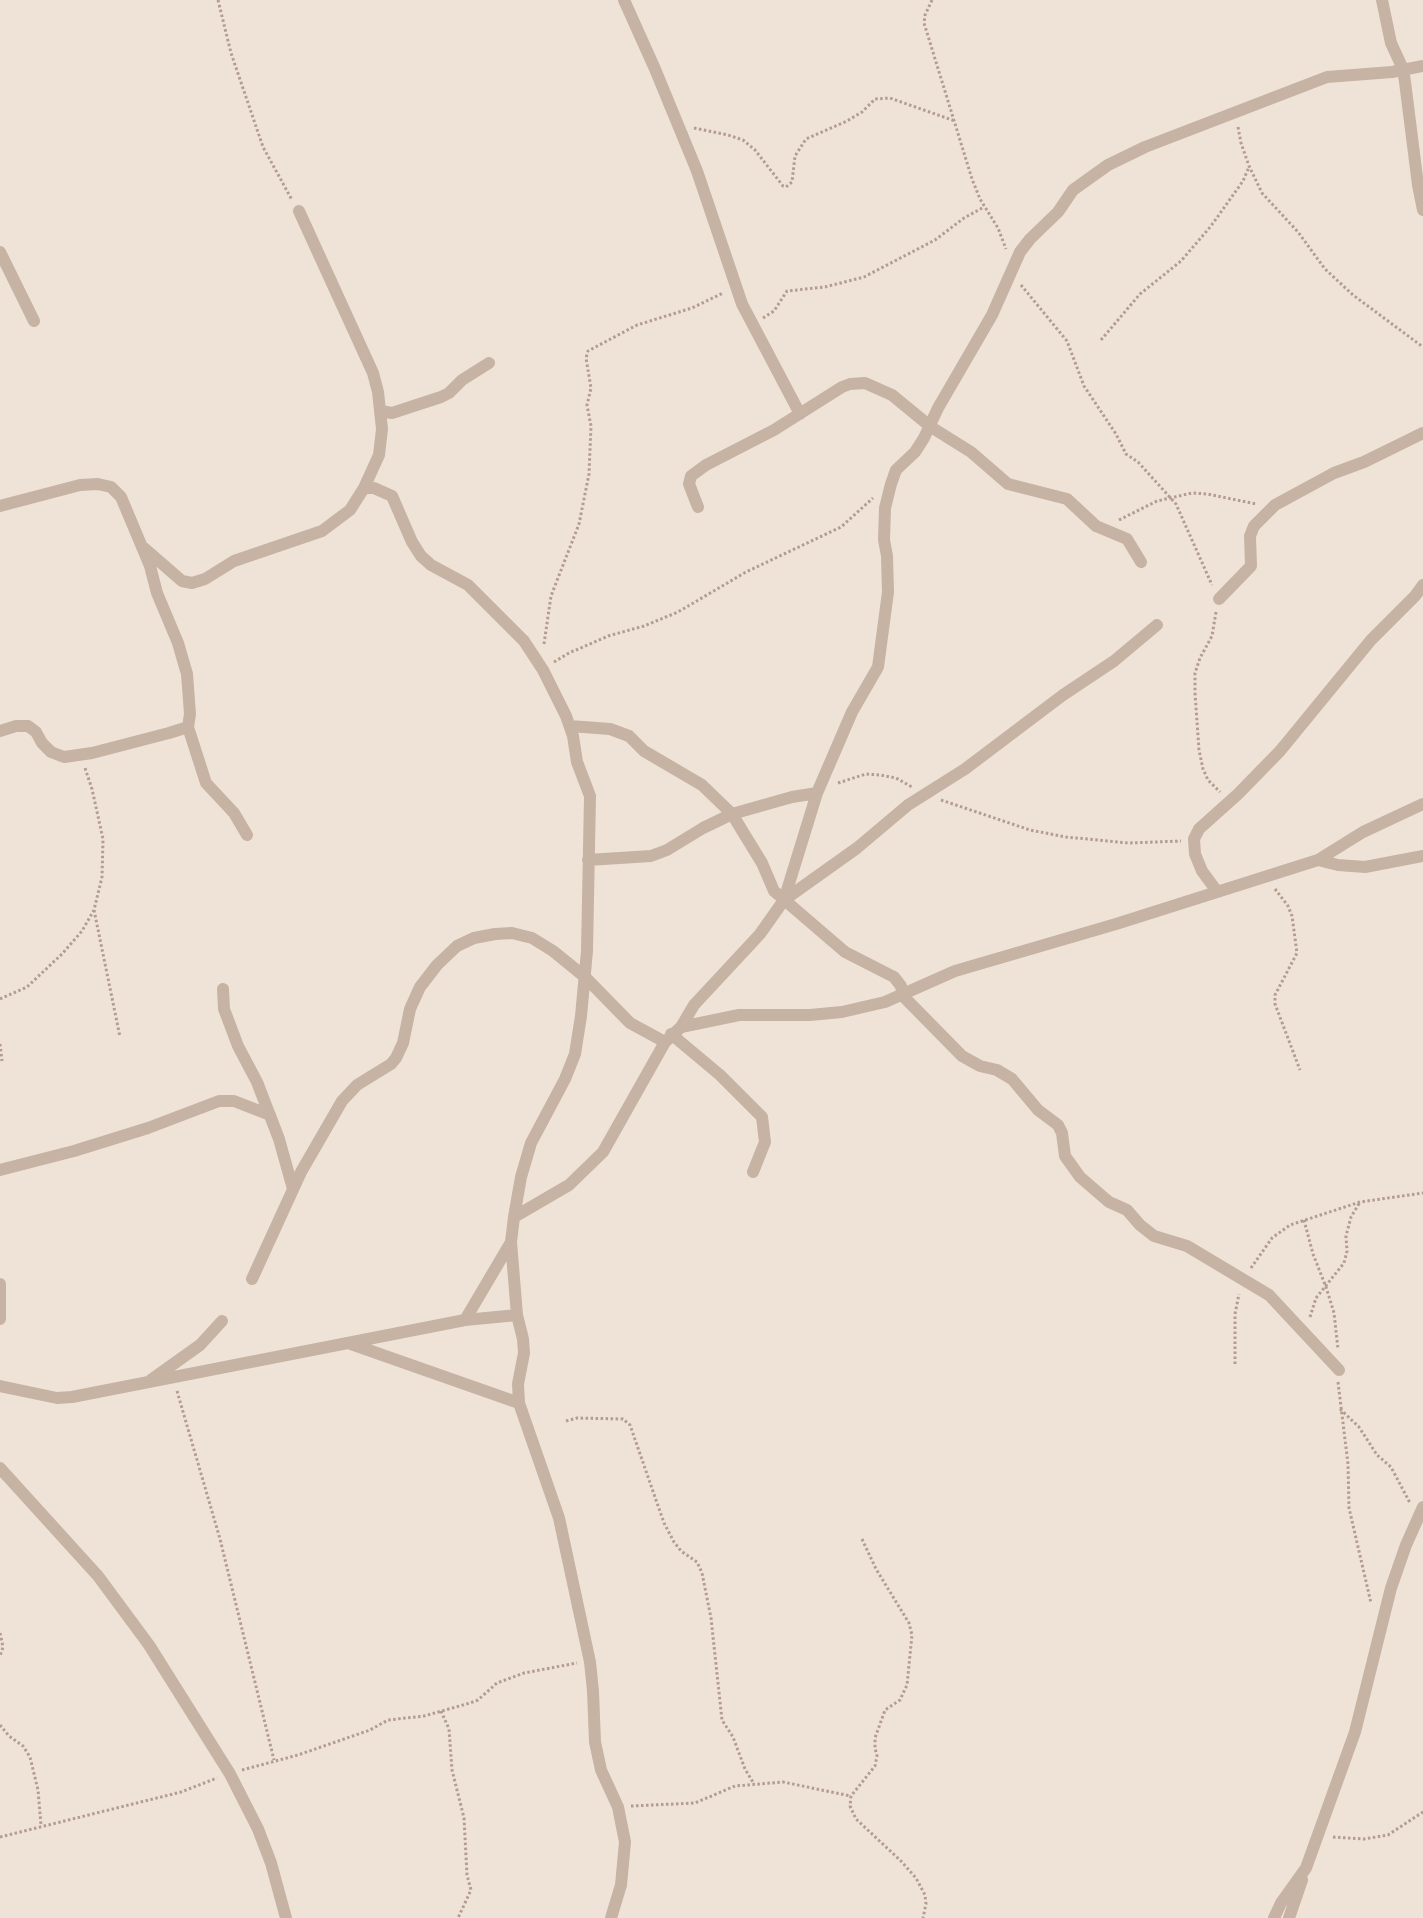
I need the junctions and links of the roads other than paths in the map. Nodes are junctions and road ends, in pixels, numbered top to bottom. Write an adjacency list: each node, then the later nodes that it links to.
1 (624, 0): 11 (street)
2 (1382, 0): 4 (street)
3 (1423, 66): 4 (street)
4 (1403, 69): 5 (street); 12 (street)
5 (1423, 210)
6 (299, 211): 10 (street)
7 (0, 252): 8 (street)
8 (34, 321)
9 (489, 363): 10 (street)
10 (381, 411): 14 (street)
11 (800, 414): 12 (street); 16 (street)
12 (931, 427): 18 (street); 25 (street)
13 (1423, 433): 20 (street)
14 (364, 488): 17 (street); 22 (street)
15 (0, 506): 17 (street)
16 (698, 507)
17 (141, 546): 23 (street)
18 (1141, 562)
19 (1423, 585): 32 (street)
20 (1219, 599)
21 (1157, 625): 33 (street)
22 (570, 726): 27 (street); 30 (street)
23 (188, 727): 24 (street); 28 (street)
24 (0, 730)
25 (817, 793): 27 (street); 33 (street)
26 (1423, 804): 31 (street)
27 (732, 814): 30 (street); 33 (street)
28 (247, 835)
29 (1423, 856): 31 (street)
30 (588, 860): 34 (street)
31 (1318, 860): 32 (street)
32 (1216, 890): 36 (street)
33 (784, 900): 36 (street); 37 (street)
34 (585, 977): 37 (street); 41 (street); 42 (street)
35 (223, 989): 38 (street)
36 (903, 996): 37 (street); 51 (street)
37 (672, 1034): 40 (street); 42 (street)
38 (270, 1115): 39 (street); 41 (street)
39 (0, 1170)
40 (753, 1172)
41 (293, 1189): 44 (street)
42 (514, 1217): 43 (street)
43 (511, 1242): 46 (street); 48 (street)
44 (252, 1279)
45 (0, 1284): 47 (street)
46 (517, 1315): 48 (street); 54 (street)
47 (0, 1319)
48 (465, 1320): 50 (street)
49 (222, 1321): 52 (street)
50 (349, 1344): 52 (street); 54 (street)
51 (1339, 1370)
52 (149, 1381): 53 (street)
53 (0, 1386)
54 (519, 1403): 59 (street)
55 (0, 1468): 58 (street)
56 (1422, 1509): 57 (street)
57 (1306, 1868): 60 (street); 61 (street)
58 (286, 1918)
59 (611, 1918)
60 (1274, 1918)
61 (1289, 1918)

